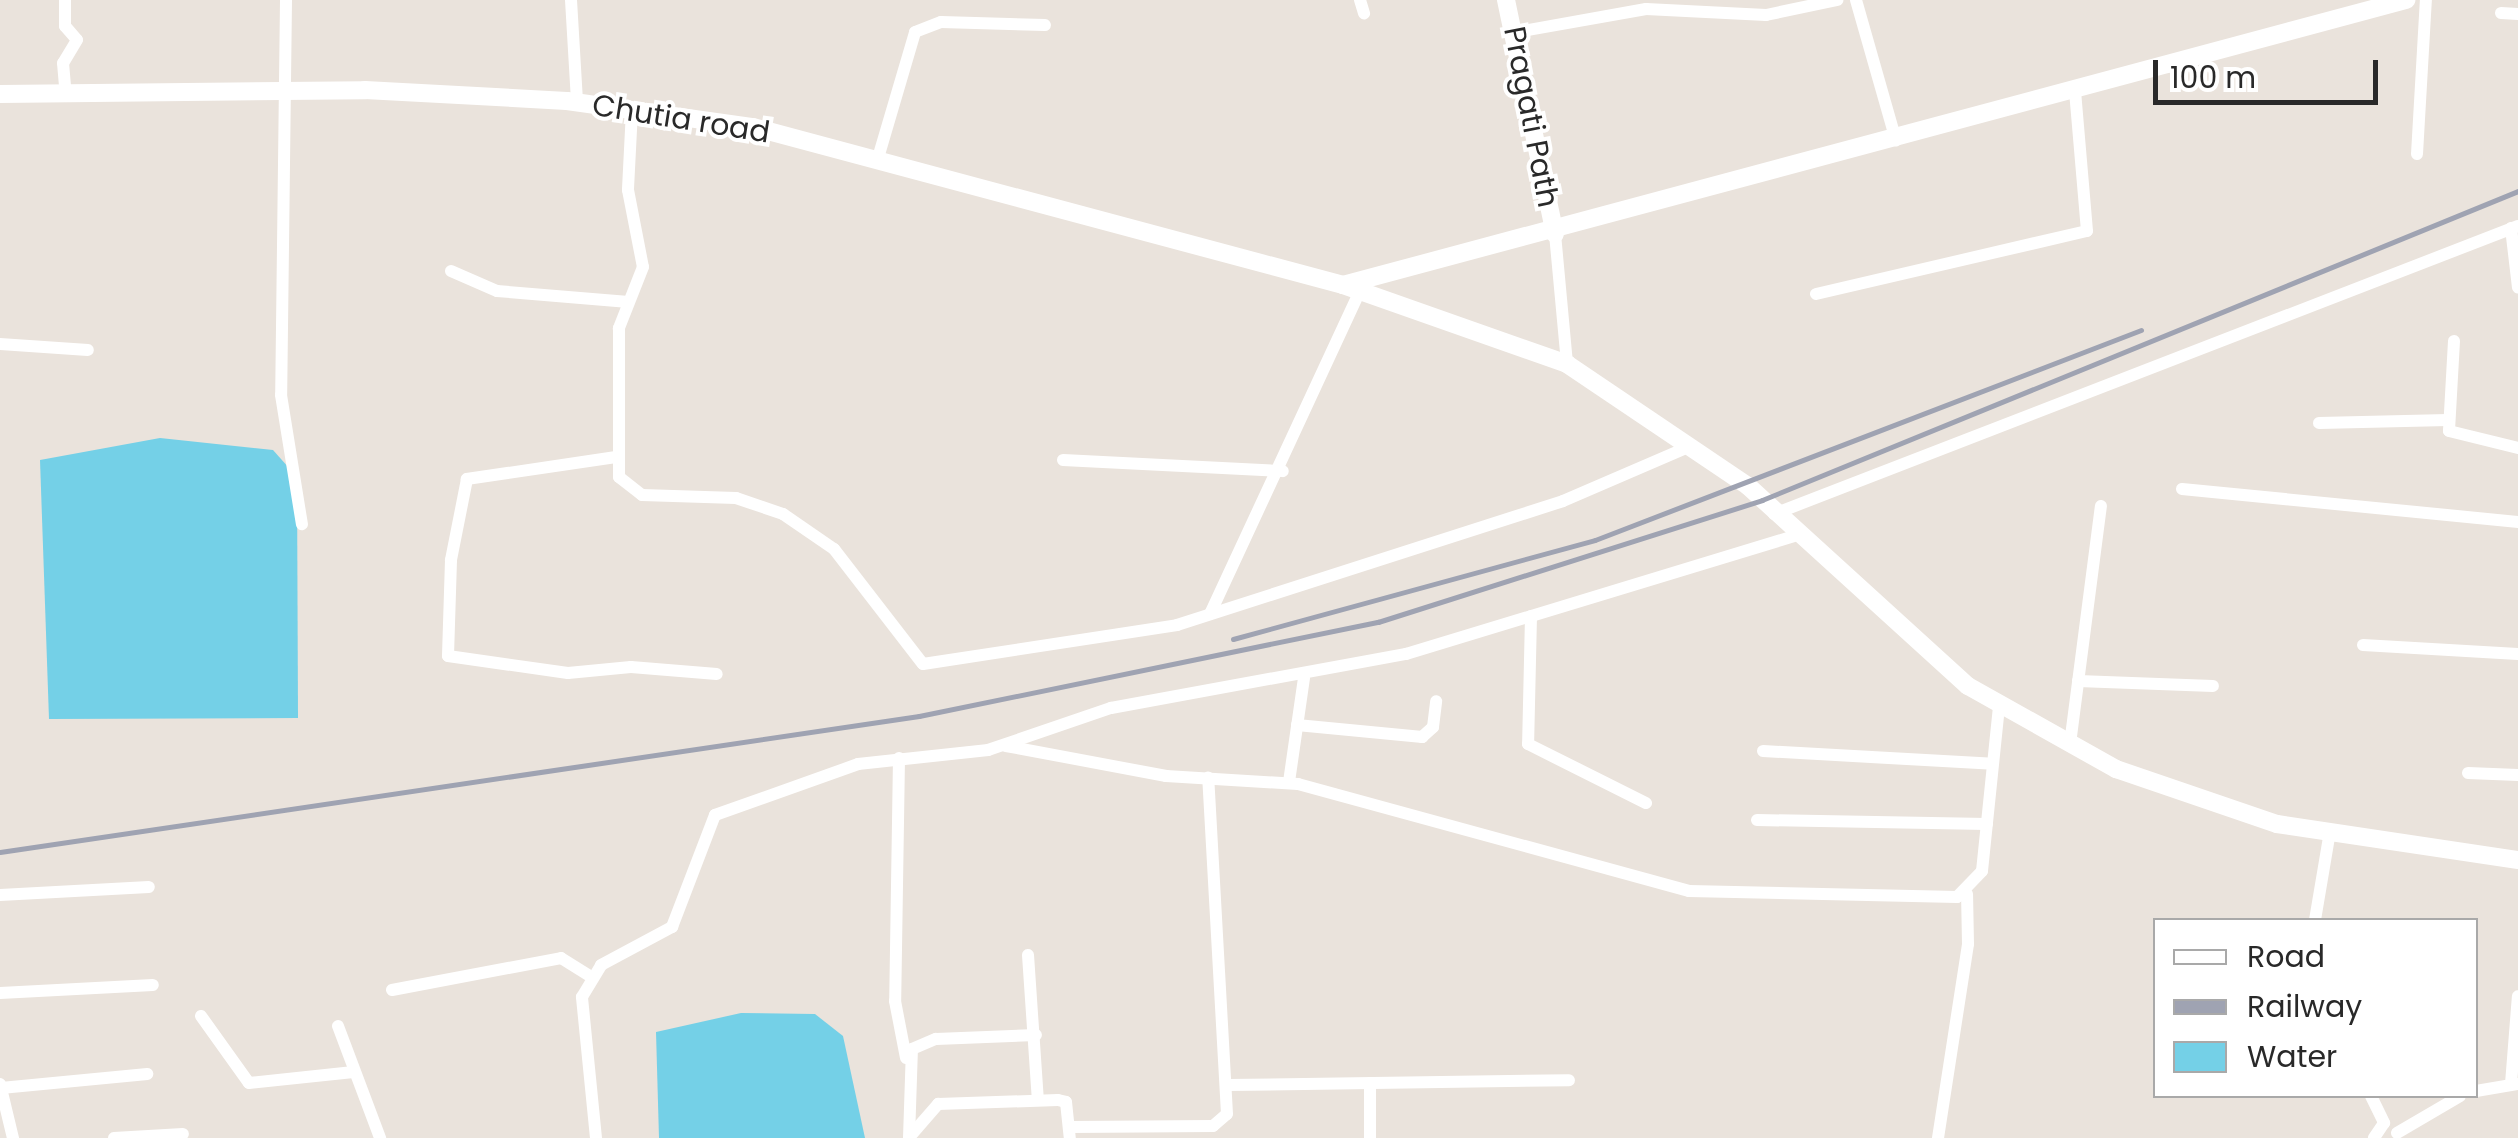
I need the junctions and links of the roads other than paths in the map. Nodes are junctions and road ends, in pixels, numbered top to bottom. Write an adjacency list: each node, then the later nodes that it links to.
1 (65, 0): 16 (street)
2 (286, 0): 14 (street)
3 (572, 0): 17 (street)
4 (1506, 0): 12 (street, Pragati Path)
5 (1837, 0): 12 (street)
6 (1856, 0): 19 (street)
7 (2406, 0): 13 (street)
8 (2426, 0): 20 (street)
9 (2501, 13): 10 (street)
10 (2518, 14)
11 (1045, 25): 21 (street)
12 (1517, 32): 23 (street, Pragati Path)
13 (2074, 91): 19 (street); 27 (street)
14 (290, 92): 16 (street, Chutia road); 17 (street, Chutia road); 44 (street)
15 (0, 94): 16 (street, Chutia road)
16 (66, 94)
17 (577, 102): 18 (street, Chutia road)
18 (632, 110): 21 (street, Chutia road); 28 (street)
19 (1896, 140): 23 (street)
20 (2417, 154)
21 (878, 158): 25 (street, Chutia road)
22 (2515, 227): 26 (street); 42 (street)
23 (1555, 234): 25 (street); 32 (street)
24 (451, 271): 28 (street)
25 (1351, 288): 32 (street, Chutia road); 39 (street)
26 (2518, 288)
27 (1816, 294)
28 (630, 302): 37 (street)
29 (2454, 341): 33 (street)
30 (0, 344): 31 (street)
31 (88, 350)
32 (1567, 364): 35 (street, Chutia road)
33 (2448, 420): 34 (street); 36 (street)
34 (2319, 423)
35 (1691, 446): 42 (street, Chutia road); 46 (street)
36 (2518, 448)
37 (616, 457): 46 (street); 50 (street)
38 (1063, 460): 39 (street)
39 (1283, 470): 46 (street)
40 (2182, 490): 43 (street)
41 (2101, 506): 52 (street)
42 (1774, 514): 45 (street, Chutia road)
43 (2518, 522)
44 (302, 524)
45 (1798, 535): 47 (street); 55 (street, Chutia road)
46 (1210, 614)
47 (1531, 616): 51 (street); 66 (street)
48 (2362, 645): 49 (street)
49 (2518, 654)
50 (716, 674)
51 (1304, 678): 56 (street); 58 (street)
52 (2078, 682): 53 (street); 57 (street)
53 (2213, 686)
54 (1436, 701): 56 (street)
55 (1998, 706): 57 (street, Chutia road); 61 (street)
56 (1297, 725): 65 (street)
57 (2070, 744): 69 (street, Chutia road)
58 (1006, 746): 60 (street); 64 (street)
59 (1763, 751): 61 (street)
60 (899, 758): 76 (street); 85 (street)
61 (1993, 764): 68 (street)
62 (2468, 772): 63 (street)
63 (2518, 775)
64 (1208, 778): 65 (street); 91 (street)
65 (1290, 782): 73 (street)
66 (1646, 803)
67 (1756, 820): 68 (street)
68 (1987, 824): 73 (street)
69 (2330, 831): 70 (street, Chutia road); 74 (street)
70 (2518, 860)
71 (149, 886): 72 (street)
72 (0, 894)
73 (1967, 894): 108 (street)
74 (2315, 918)
75 (1028, 955): 84 (street)
76 (590, 976): 78 (street); 105 (street)
77 (153, 985): 79 (street)
78 (392, 990)
79 (0, 993)
80 (2518, 996): 82 (street)
81 (200, 1016): 86 (street)
82 (2517, 1022): 90 (street)
83 (338, 1026): 86 (street)
84 (1036, 1035): 85 (street); 96 (street)
85 (906, 1058): 106 (street)
86 (353, 1072): 104 (street)
87 (147, 1074): 92 (street)
88 (1569, 1080): 89 (street)
89 (1370, 1083): 91 (street); 107 (street)
90 (2515, 1084): 93 (street)
91 (1228, 1085): 98 (street)
92 (0, 1086): 102 (street)
93 (2478, 1090)
94 (2372, 1098): 99 (street)
95 (2457, 1098): 101 (street)
96 (1038, 1100): 97 (street); 106 (street)
97 (1070, 1132): 98 (street)
98 (1209, 1132)
99 (2379, 1133): 101 (street)
100 (183, 1134): 103 (street)
101 (2400, 1136)
102 (14, 1138)
103 (114, 1138)
104 (380, 1138)
105 (596, 1138)
106 (910, 1138)
107 (1370, 1138)
108 (1938, 1138)

